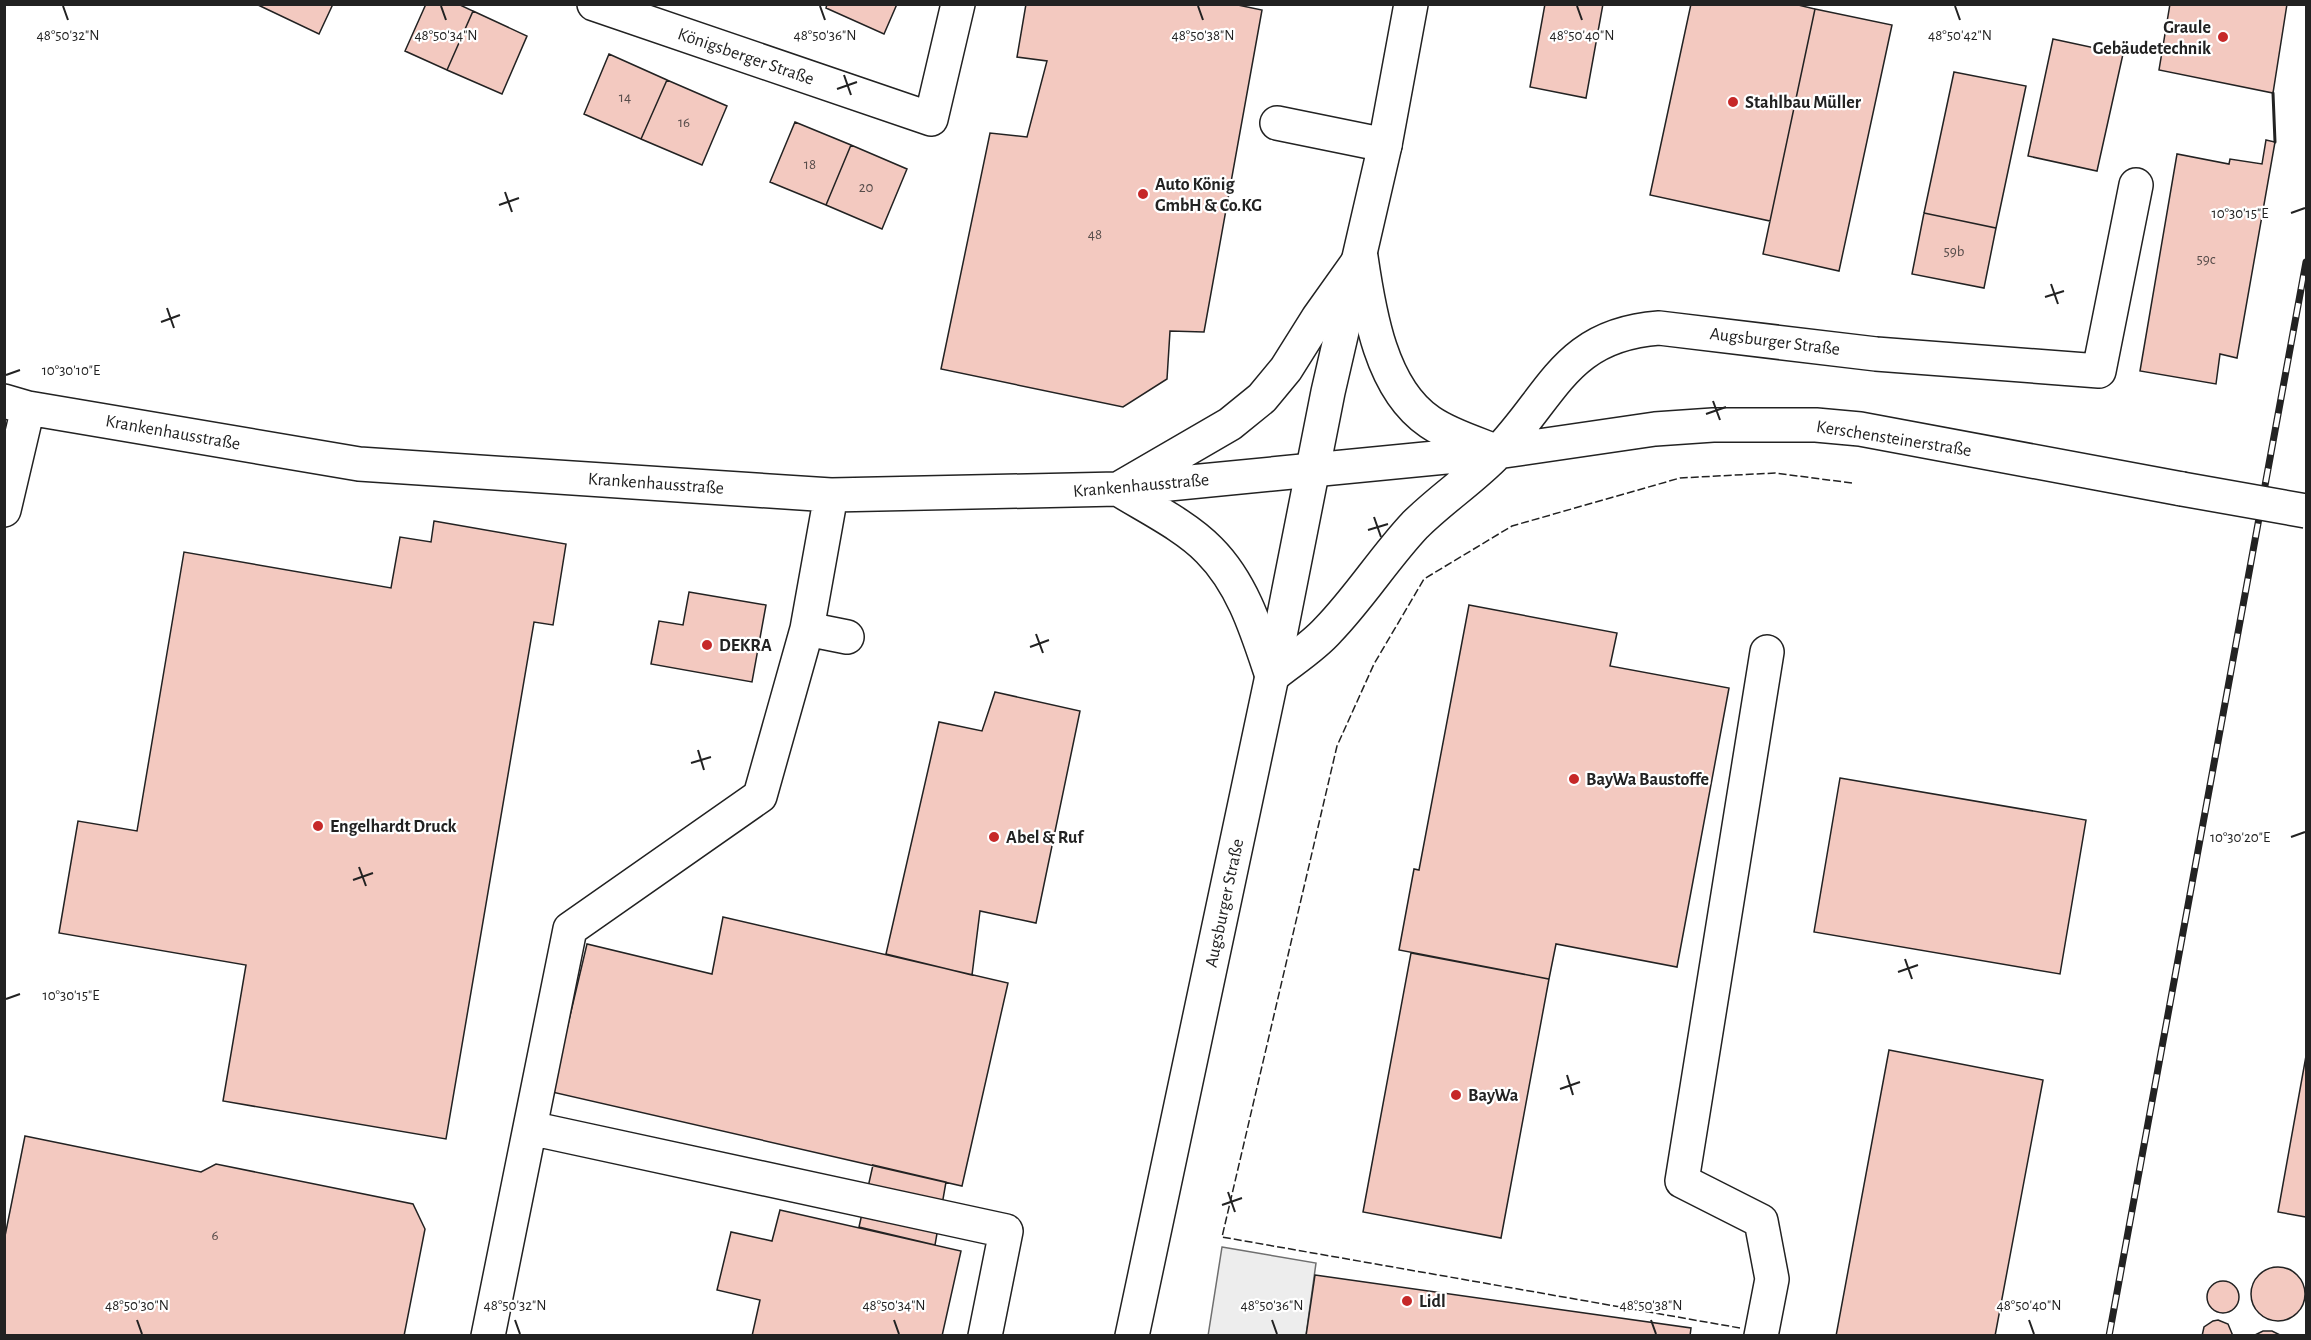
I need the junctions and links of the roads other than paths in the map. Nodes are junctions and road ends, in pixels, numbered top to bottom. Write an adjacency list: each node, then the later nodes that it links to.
1 (594, 4): 2 (street, Königsberger Straße)
2 (958, 4)
3 (1411, 4): 5 (street, Augsburger Straße)
4 (1277, 123): 5 (street)
5 (1385, 145): 7 (street, Augsburger Straße)
6 (2136, 185): 9 (street, Augsburger Straße)
7 (1361, 257): 9 (street); 10 (street, Augsburger Straße); 11 (street)
8 (16, 404): 12 (street, Krankenhausstraße); 13 (street)
9 (1497, 452): 10 (street); 14 (street, Kerschensteinerstraße, bridge); 18 (street)
10 (1312, 470): 11 (street, Krankenhausstraße); 18 (street, Augsburger Straße)
11 (1118, 489): 12 (street, Krankenhausstraße); 18 (street)
12 (831, 495): 15 (street)
13 (4, 510)
14 (2307, 511)
15 (807, 629): 16 (street); 19 (street)
16 (847, 637)
17 (1767, 652): 23 (street)
18 (1272, 676): 22 (street, Augsburger Straße)
19 (530, 1128): 20 (street); 21 (street)
20 (488, 1335)
21 (985, 1335)
22 (1132, 1335)
23 (1761, 1335)

